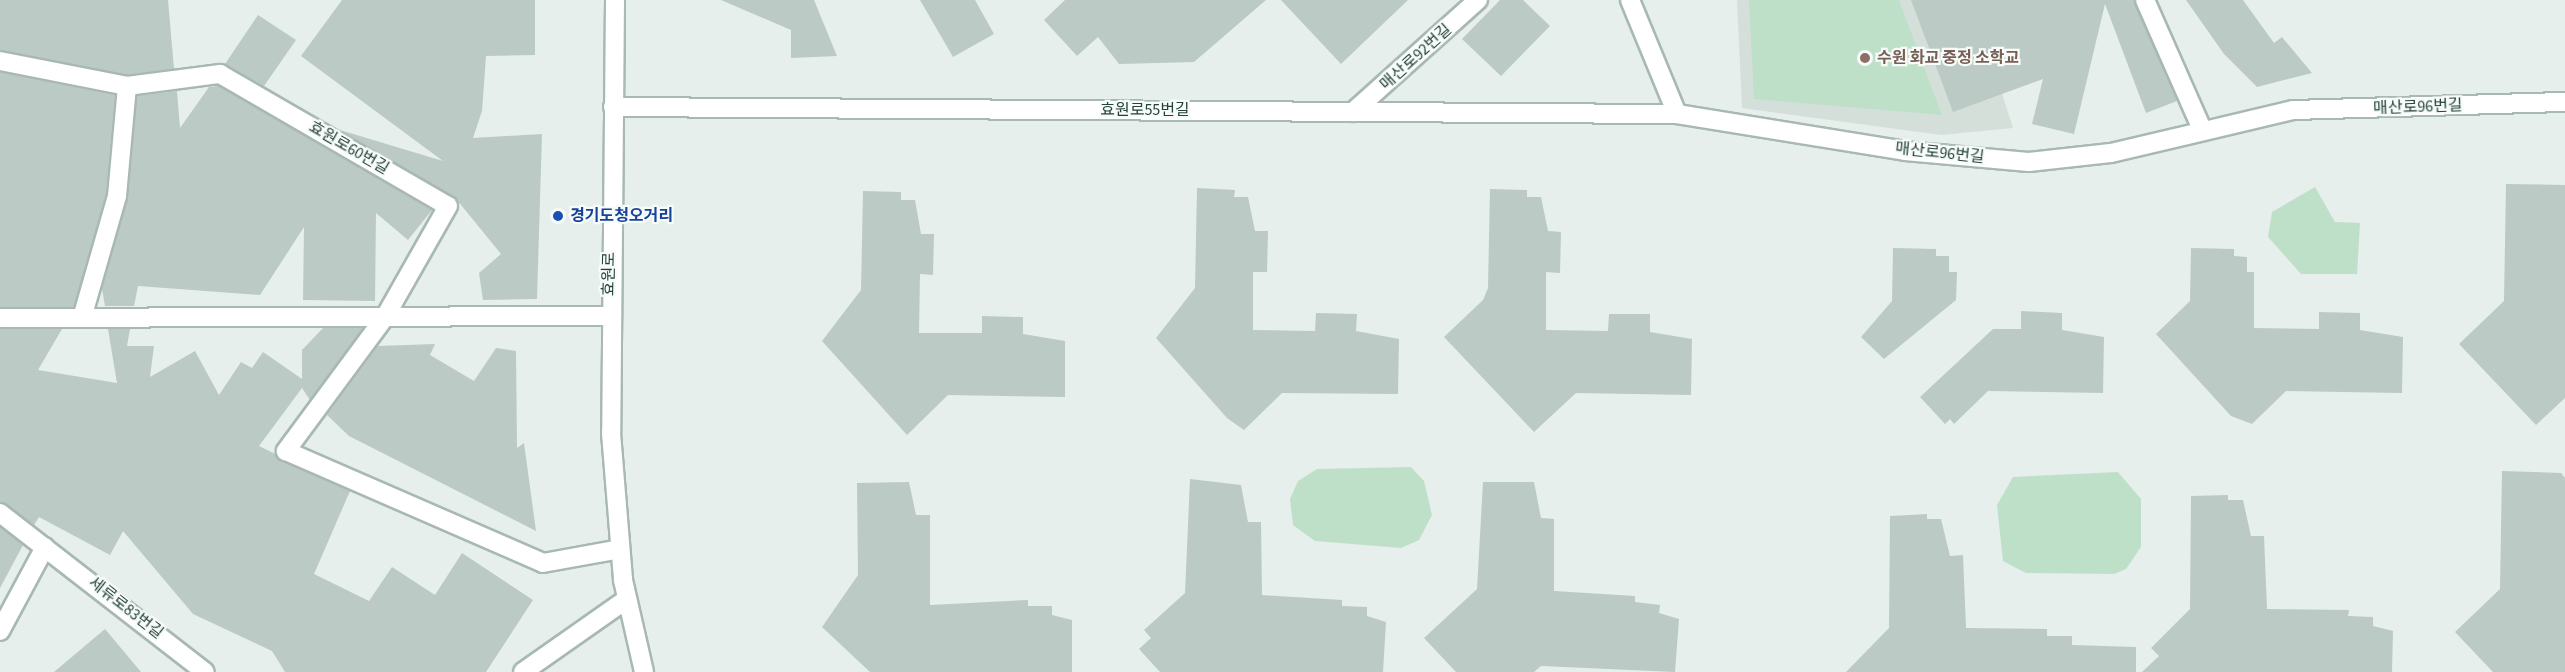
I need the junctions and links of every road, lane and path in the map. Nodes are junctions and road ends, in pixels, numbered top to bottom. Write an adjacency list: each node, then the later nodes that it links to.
1 (615, 0): 8 (street, 효원로)
2 (1478, 0): 9 (street, 매산로92번길)
3 (1630, 0): 10 (street)
4 (2145, 0): 11 (street)
5 (0, 61): 6 (street, 효원로60번길)
6 (127, 86): 13 (street, 효원로60번길); 15 (street)
7 (2565, 102): 11 (street, 매산로96번길)
8 (613, 107): 9 (street, 효원로55번길); 12 (street, 효원로)
9 (1353, 112): 10 (street, 효원로55번길)
10 (1677, 114): 11 (street, 매산로96번길)
11 (2202, 129)
12 (609, 316): 13 (street); 18 (street, 효원로)
13 (385, 317): 15 (street); 18 (street)
14 (0, 318): 15 (street)
15 (82, 318)
16 (0, 513): 17 (street, 세류로83번길)
17 (45, 547): 20 (street); 21 (street, 세류로83번길)
18 (620, 549): 19 (street, 효원로)
19 (627, 599): 22 (street); 23 (street, 효원로)
20 (0, 631)
21 (205, 672)
22 (523, 672)
23 (644, 672)

